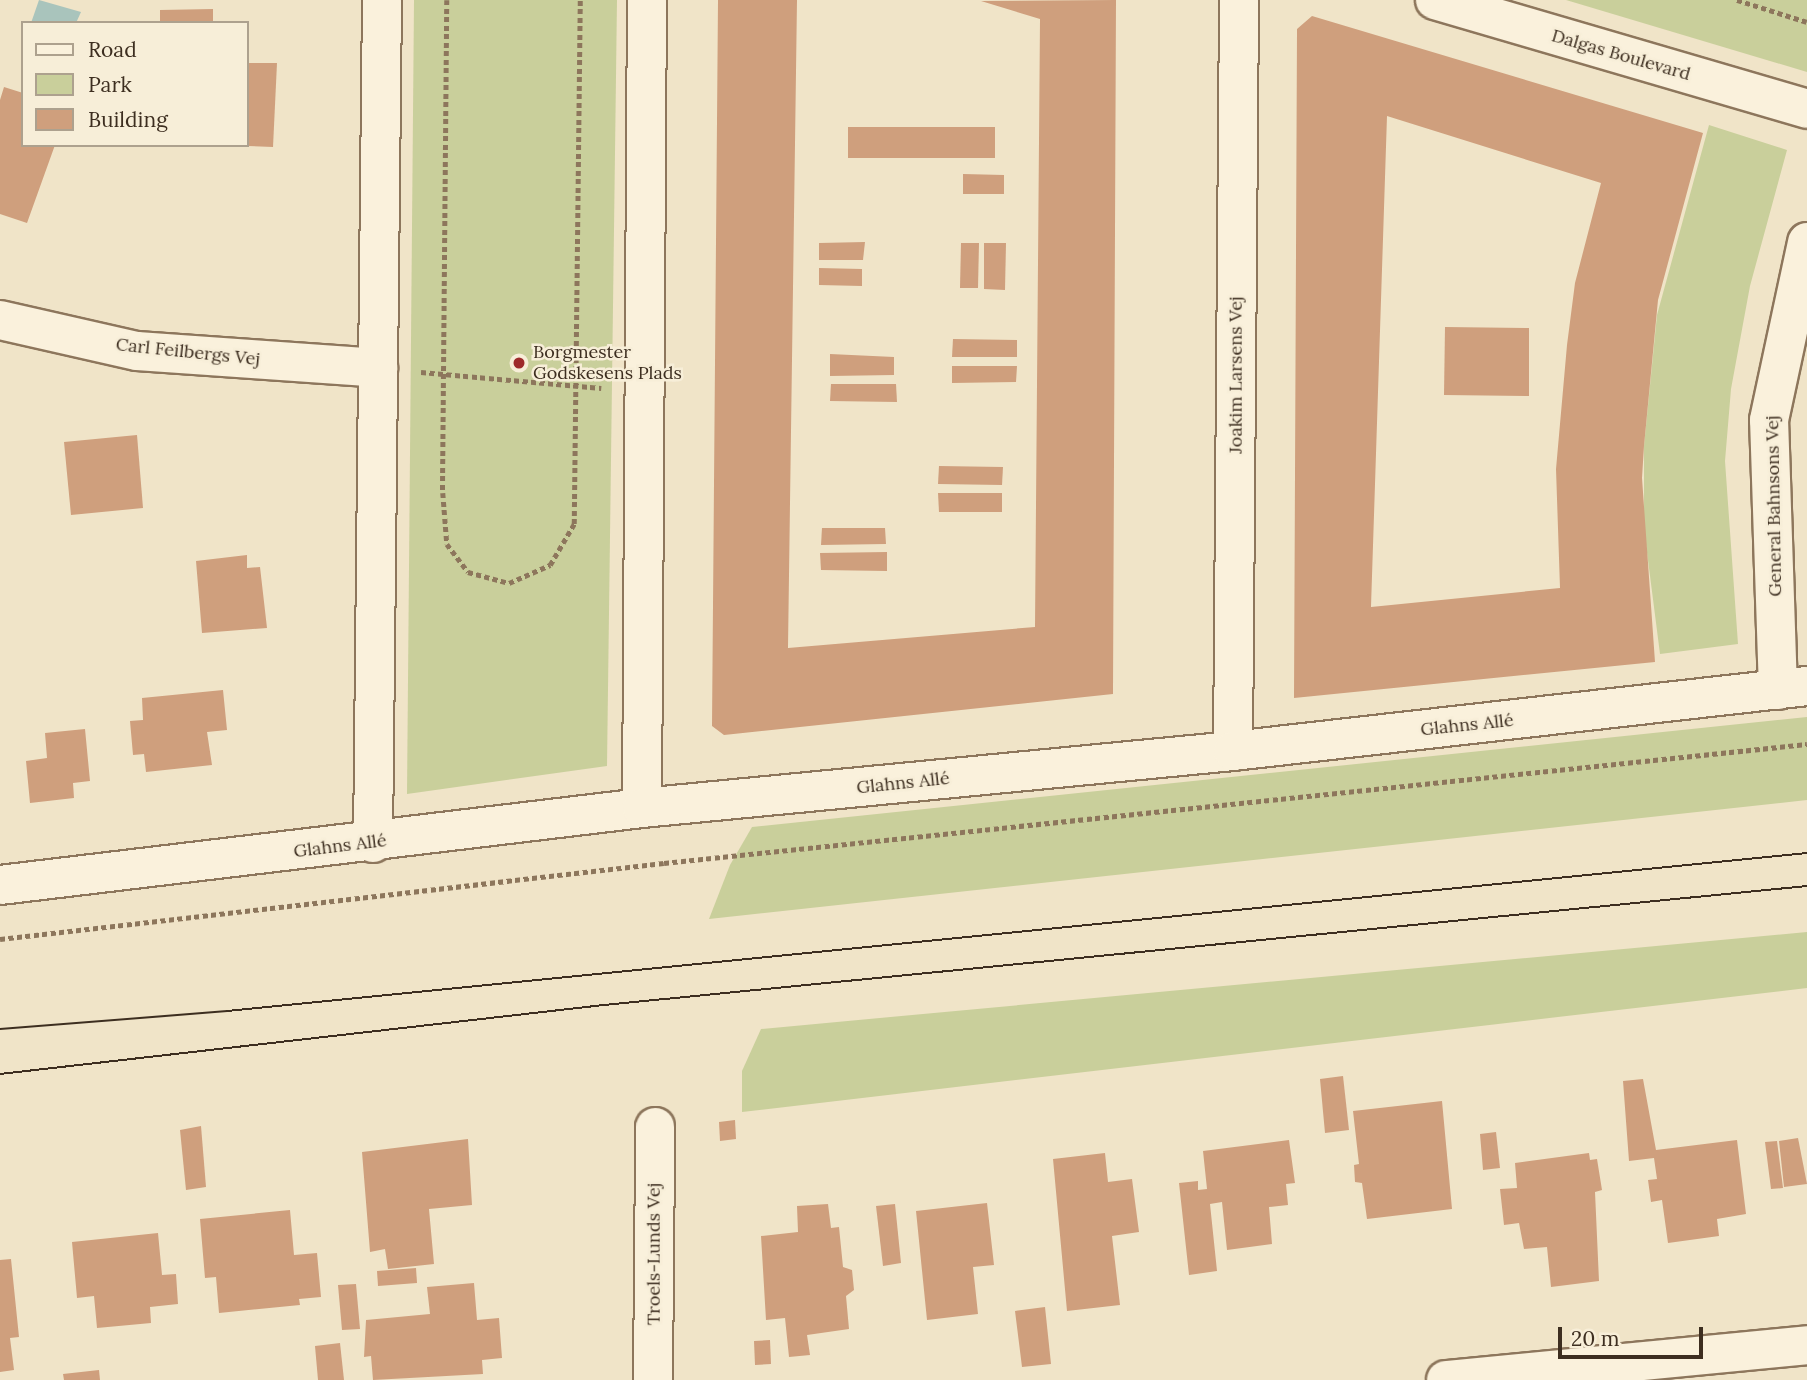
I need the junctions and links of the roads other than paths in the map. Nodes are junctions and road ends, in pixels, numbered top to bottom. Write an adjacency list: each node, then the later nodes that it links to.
1 (382, 0): 8 (street)
2 (646, 0): 11 (street)
3 (1239, 0): 10 (street, Joakim Larsens Vej)
4 (1435, 0): 5 (street, Dalgas Boulevard)
5 (1807, 109)
6 (1807, 242): 9 (street, General Bahnsons Vej)
7 (0, 320): 8 (street, Carl Feilbergs Vej)
8 (379, 368): 12 (street)
9 (1793, 688): 10 (street, Glahns Allé)
10 (1233, 751): 11 (street, Glahns Allé)
11 (642, 808): 12 (street, Glahns Allé)
12 (373, 843): 13 (street, Glahns Allé)
13 (0, 885)
14 (655, 1127): 16 (street, Troels-Lunds Vej)
15 (1807, 1345): 17 (street)
16 (653, 1380)
17 (1447, 1380)

